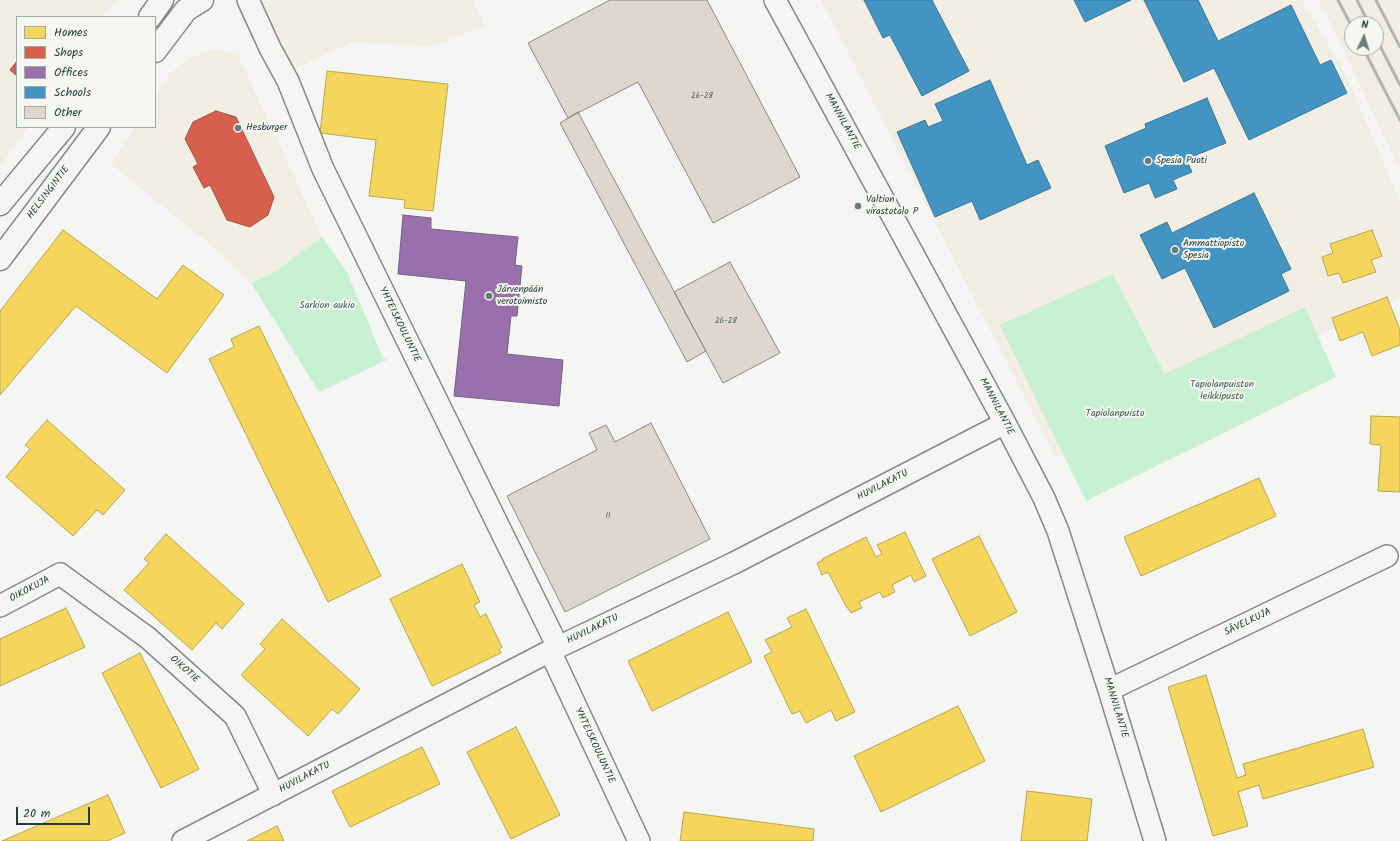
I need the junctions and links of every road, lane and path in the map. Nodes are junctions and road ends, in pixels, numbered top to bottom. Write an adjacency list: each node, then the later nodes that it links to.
1 (162, 0): 5 (main road)
2 (202, 0): 6 (main road)
3 (248, 0): 15 (street, YHTEISKOULUNTIE)
4 (775, 0): 11 (street, MANNILANTIE)
5 (151, 16)
6 (156, 50)
7 (63, 128): 9 (main road)
8 (98, 128): 10 (main road, HELSINGINTIE)
9 (0, 204)
10 (0, 259)
11 (1005, 423): 15 (street, HUVILAKATU); 16 (street, MANNILANTIE)
12 (1387, 556): 16 (street, SÄVELKUJA)
13 (60, 574): 14 (street, OIKOKUJA); 17 (street, OIKOTIE)
14 (0, 606)
15 (554, 649): 17 (street, HUVILAKATU); 19 (street, YHTEISKOULUNTIE)
16 (1109, 690): 20 (street, MANNILANTIE)
17 (273, 795): 18 (street, HUVILAKATU)
18 (183, 841)
19 (639, 841)
20 (1155, 841)

